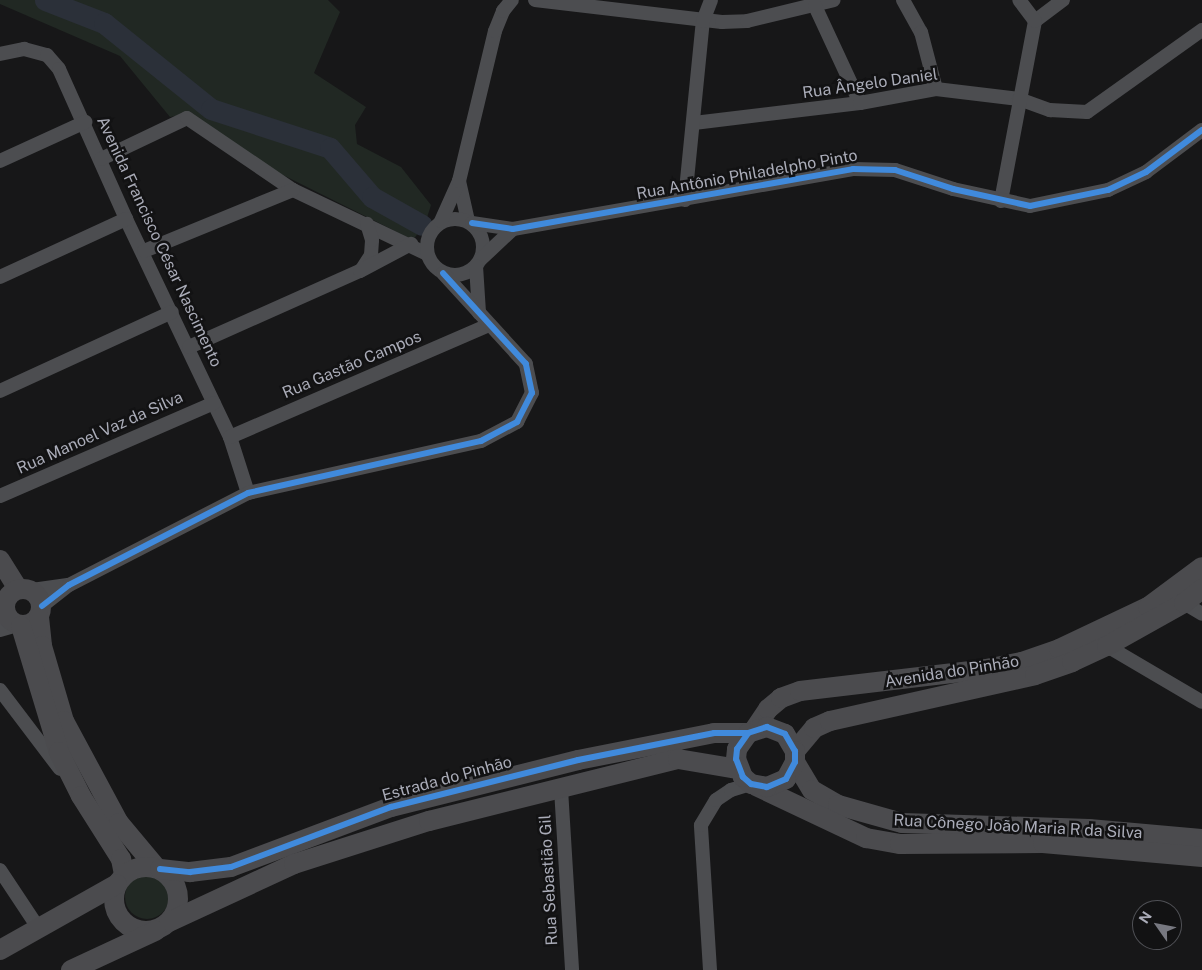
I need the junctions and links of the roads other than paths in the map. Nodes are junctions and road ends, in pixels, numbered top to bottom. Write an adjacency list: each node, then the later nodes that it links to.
1 (512, 0): 21 (street)
2 (535, 0): 9 (street)
3 (710, 0): 9 (street)
4 (834, 0): 8 (street)
5 (902, 0): 13 (street)
6 (1019, 0): 10 (street)
7 (1063, 0): 10 (street)
8 (815, 6): 9 (street); 15 (street)
9 (703, 21): 17 (street)
10 (1034, 21): 14 (street)
11 (1202, 30): 14 (street, Rua Ângelo Daniel)
12 (0, 54): 16 (street, Avenida Francisco César Nascimento)
13 (936, 89): 14 (street, Rua Ângelo Daniel); 15 (street, Rua Ângelo Daniel)
14 (1019, 100): 24 (street)
15 (860, 103): 17 (street, Rua Ângelo Daniel)
16 (85, 122): 19 (street, Avenida Francisco César Nascimento); 20 (street)
17 (694, 123): 23 (street)
18 (1202, 130): 24 (street, Rua Antônio Philadelpho Pinto)
19 (101, 159): 22 (street); 25 (street, Avenida Francisco César Nascimento)
20 (0, 161)
21 (460, 181): 26 (street); 27 (street)
22 (293, 190): 28 (street); 31 (street)
23 (685, 200): 24 (street, Rua Antônio Philadelpho Pinto); 29 (street, Rua Antônio Philadelpho Pinto)
24 (1002, 201)
25 (126, 219): 31 (street, Avenida Francisco César Nascimento); 36 (street)
26 (441, 221): 27 (street); 32 (street)
27 (470, 222): 29 (street, Rua Antônio Philadelpho Pinto); 33 (street)
28 (367, 224): 30 (street); 34 (street)
29 (513, 229): 33 (street)
30 (411, 244): 32 (street); 34 (street)
31 (144, 251): 37 (street, Avenida Francisco César Nascimento)
32 (427, 254): 35 (street)
33 (478, 263): 35 (street); 38 (street)
34 (360, 271): 40 (street)
35 (443, 273): 38 (street)
36 (0, 277)
37 (172, 312): 40 (street, Avenida Francisco César Nascimento); 41 (street)
38 (479, 313): 39 (street)
39 (489, 325): 43 (street, Rua Gastão Campos); 44 (street)
40 (189, 347): 42 (street, Avenida Francisco César Nascimento)
41 (0, 391)
42 (214, 402): 43 (street, Avenida Francisco César Nascimento); 45 (street, Rua Manoel Vaz da Silva)
43 (230, 437): 44 (street, Avenida Francisco César Nascimento)
44 (248, 493): 50 (street)
45 (0, 496)
46 (0, 560): 50 (street)
47 (1202, 567): 55 (street, Avenida do Pinhão)
48 (1202, 589): 49 (street)
49 (1184, 603): 51 (street); 52 (street)
50 (16, 609): 59 (street); 62 (street)
51 (1202, 614)
52 (1107, 646): 54 (street); 56 (street)
53 (0, 690): 59 (street)
54 (1202, 702)
55 (751, 731): 56 (street); 57 (street); 62 (street, Estrada do Pinhão)
56 (795, 757): 57 (street); 60 (street, Rua Cônego João Maria R da Silva)
57 (749, 779): 58 (street); 61 (street, Rua Cônego João Maria R da Silva); 70 (street)
58 (561, 789): 66 (street); 69 (street, Rua Sebastião Gil)
59 (81, 796): 64 (street)
60 (1202, 839)
61 (1202, 857)
62 (158, 868): 64 (street); 66 (street)
63 (0, 870): 65 (street)
64 (121, 880): 65 (street); 66 (street)
65 (38, 926): 67 (street)
66 (164, 926): 68 (street)
67 (0, 950)
68 (71, 970)
69 (572, 970)
70 (710, 970)

